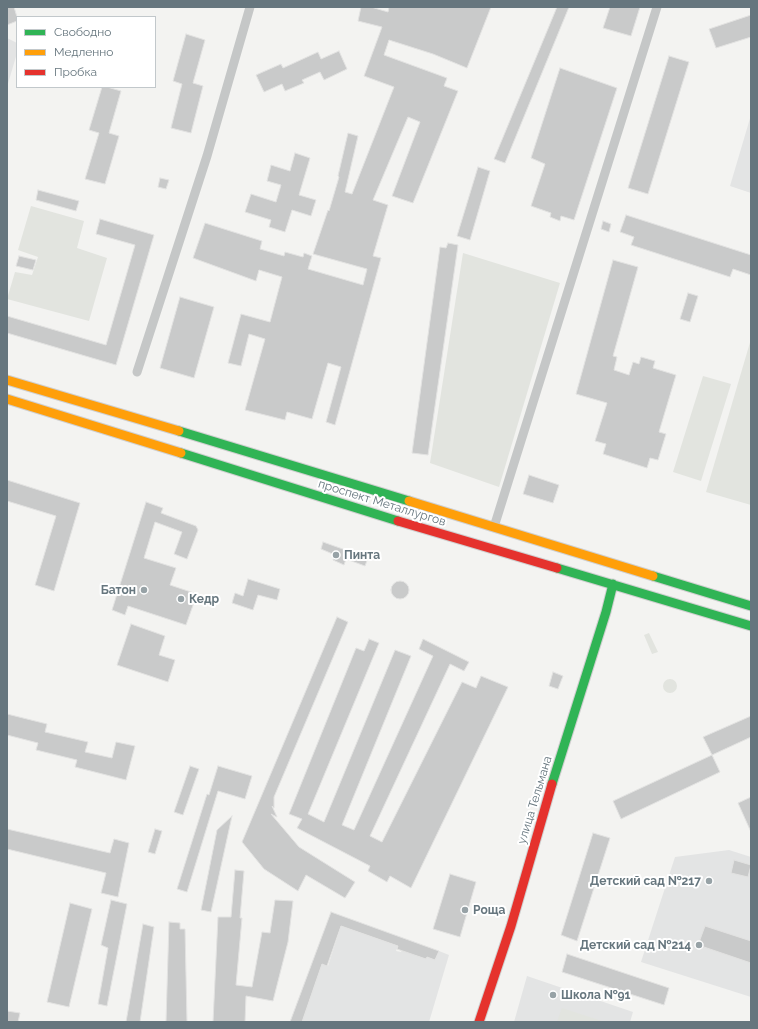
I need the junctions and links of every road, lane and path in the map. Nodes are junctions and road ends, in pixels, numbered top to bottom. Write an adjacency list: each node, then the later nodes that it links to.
1 (250, 7): 3 (street)
2 (656, 7): 6 (street)
3 (138, 372)
4 (7, 380): 6 (main road, проспект Металлургов)
5 (7, 399): 7 (main road, проспект Металлургов)
6 (494, 527): 7 (main road, проспект Металлургов)
7 (616, 575): 8 (main road, проспект Металлургов); 9 (main road, проспект Металлургов); 10 (main road, улица Тельмана)
8 (751, 606)
9 (751, 626)
10 (479, 1022)

